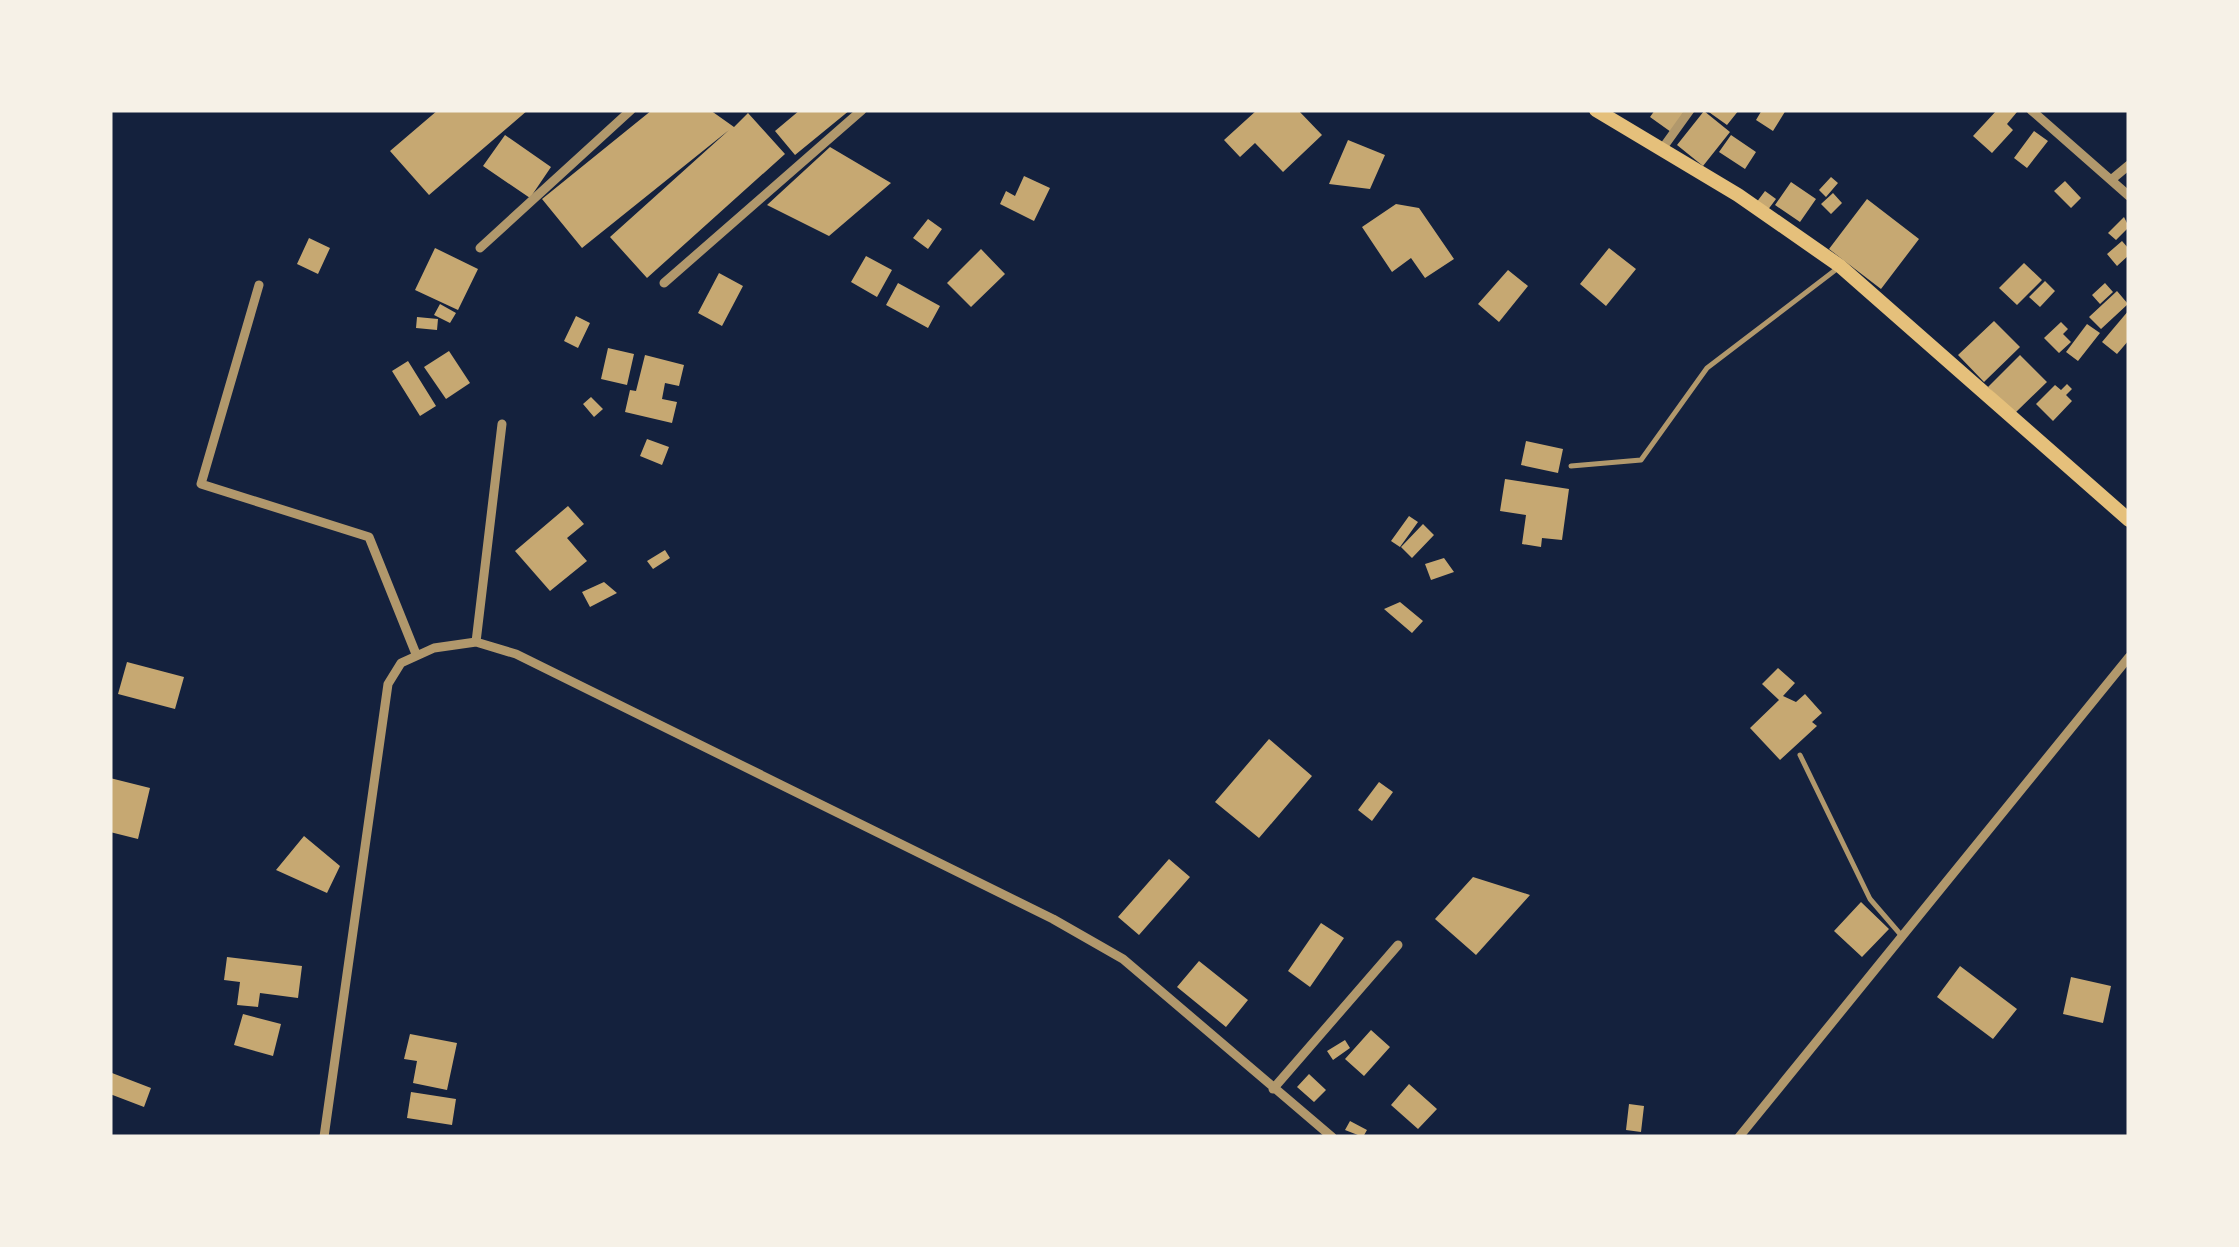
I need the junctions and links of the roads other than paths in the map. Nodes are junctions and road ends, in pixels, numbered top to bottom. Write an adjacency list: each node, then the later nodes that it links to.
1 (631, 110): 10 (street)
2 (862, 110): 12 (street)
3 (1690, 110): 6 (street)
4 (2031, 110): 8 (street)
5 (1599, 111): 6 (main road)
6 (1662, 149): 11 (main road)
7 (2129, 165): 8 (street)
8 (2111, 180): 9 (street)
9 (2129, 196)
10 (480, 248)
11 (1840, 266): 15 (lane); 16 (main road)
12 (664, 283)
13 (259, 285): 18 (street)
14 (502, 424): 17 (street)
15 (1571, 466)
16 (2129, 520)
17 (476, 642): 18 (street); 23 (street)
18 (416, 654): 24 (street)
19 (2129, 657): 21 (street)
20 (1800, 755): 21 (lane)
21 (1901, 934): 26 (street)
22 (1398, 945): 23 (street)
23 (1273, 1089): 25 (street)
24 (324, 1137)
25 (1332, 1137)
26 (1739, 1137)

